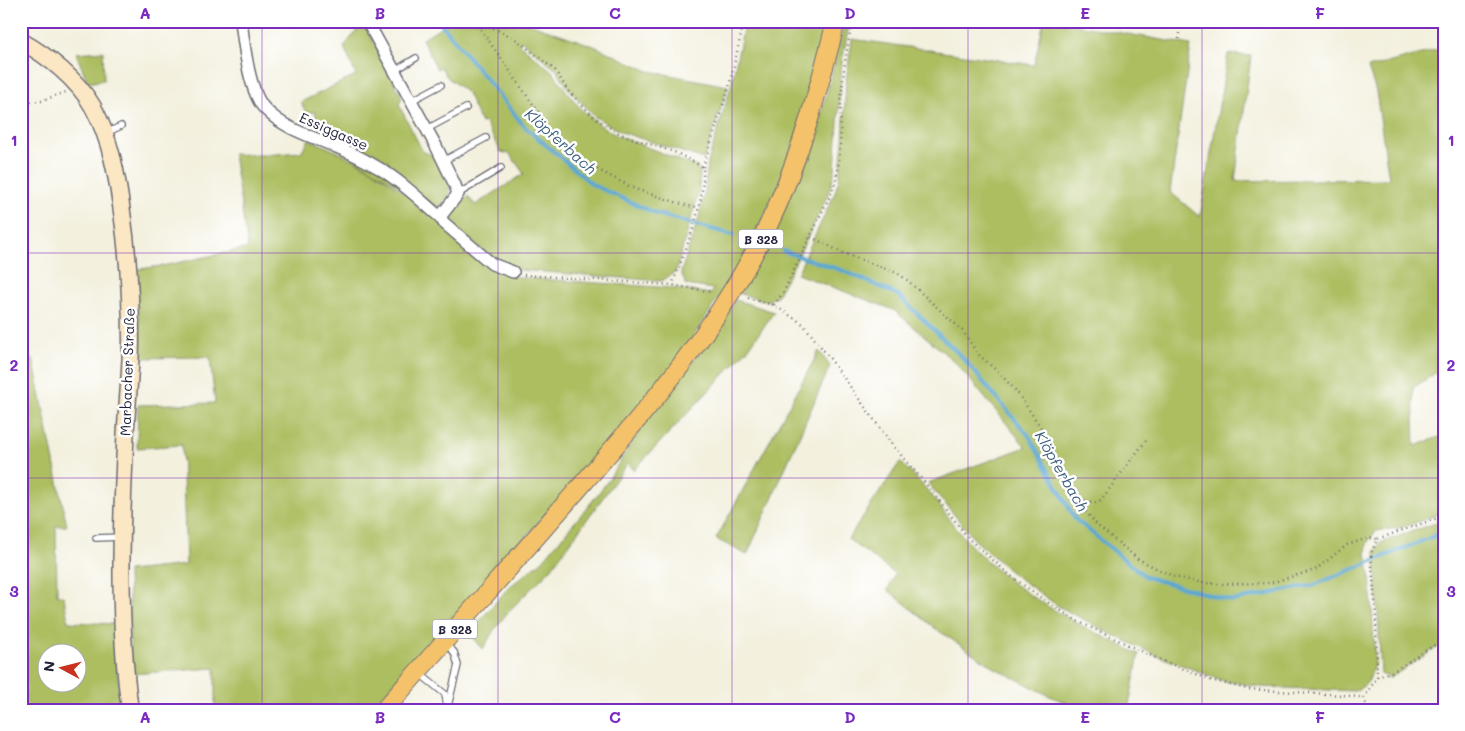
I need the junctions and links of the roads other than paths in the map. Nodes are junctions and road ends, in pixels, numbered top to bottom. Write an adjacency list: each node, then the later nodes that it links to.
1 (241, 21): 17 (street, Essiggasse)
2 (367, 21): 6 (street)
3 (836, 21): 21 (main road, B 328)
4 (21, 41): 12 (street, Marbacher Straße)
5 (416, 58): 6 (lane)
6 (394, 71): 8 (street)
7 (441, 84): 8 (lane)
8 (411, 101): 11 (street)
9 (466, 108): 11 (lane)
10 (122, 126): 12 (lane)
11 (427, 130): 14 (street)
12 (104, 133): 19 (street, Marbacher Straße)
13 (486, 138): 14 (lane)
14 (443, 161): 16 (street)
15 (501, 168): 16 (lane)
16 (458, 194): 17 (street)
17 (440, 217): 18 (street, Essiggasse)
18 (513, 272)
19 (122, 537): 20 (lane); 24 (street, Marbacher Straße)
20 (96, 538)
21 (443, 642): 22 (main road, B 328); 23 (lane)
22 (417, 672): 23 (lane); 25 (main road, B 328)
23 (447, 708)
24 (130, 710)
25 (384, 710)

